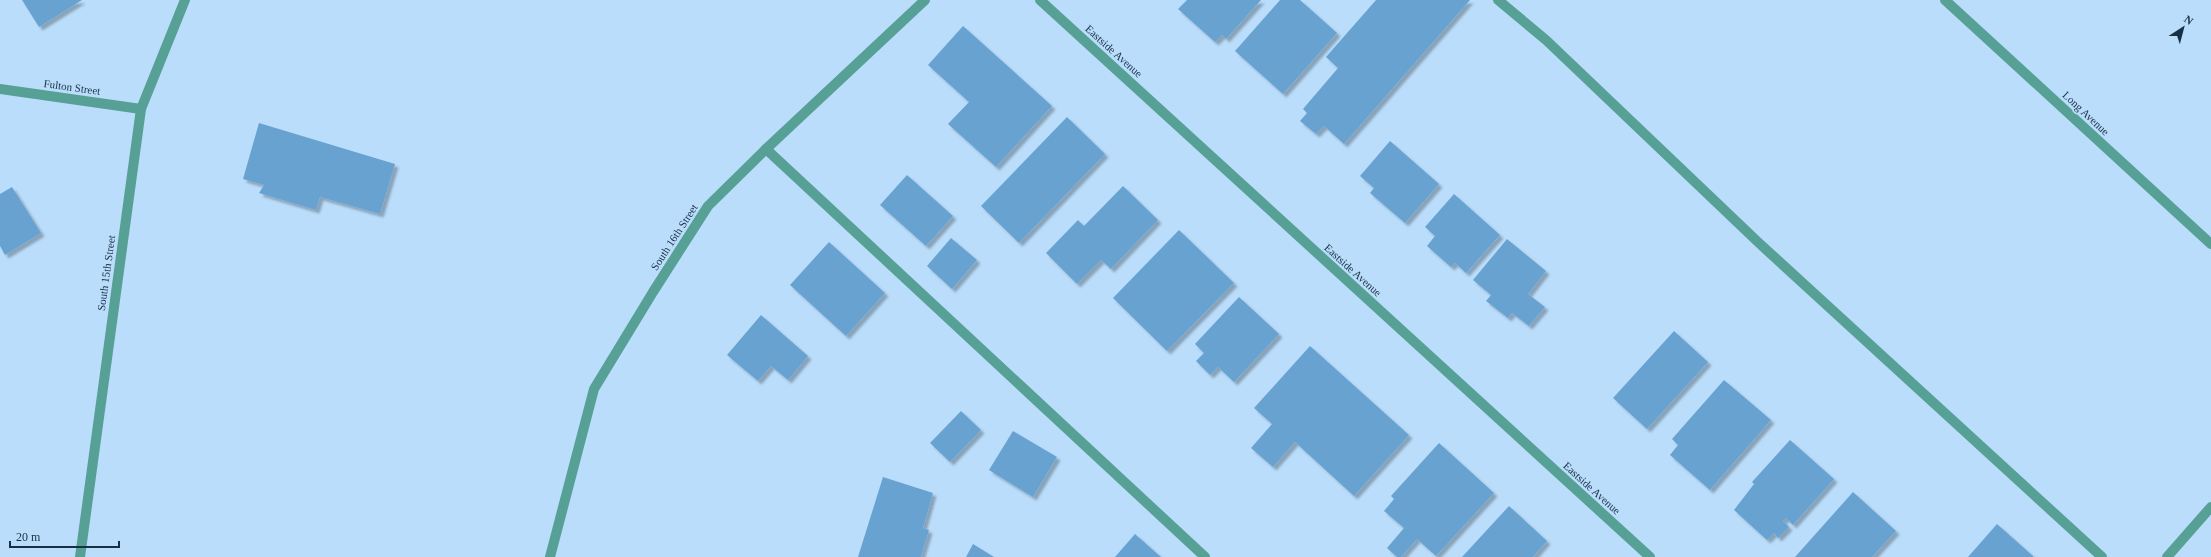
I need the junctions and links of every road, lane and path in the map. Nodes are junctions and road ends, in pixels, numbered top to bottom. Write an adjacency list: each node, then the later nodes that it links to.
1 (185, 0): 7 (street, South 15th Street)
2 (926, 0): 8 (street, South 16th Street)
3 (1040, 0): 14 (street, Eastside Avenue)
4 (1498, 0): 15 (street)
5 (1945, 0): 9 (street, Long Avenue)
6 (0, 89): 7 (street, Fulton Street)
7 (141, 109): 11 (street, South 15th Street)
8 (766, 149): 12 (street, South 16th Street); 13 (street)
9 (2211, 244)
10 (2211, 507): 16 (street)
11 (80, 557)
12 (550, 557)
13 (1205, 557)
14 (1650, 557)
15 (2102, 557)
16 (2167, 557)

